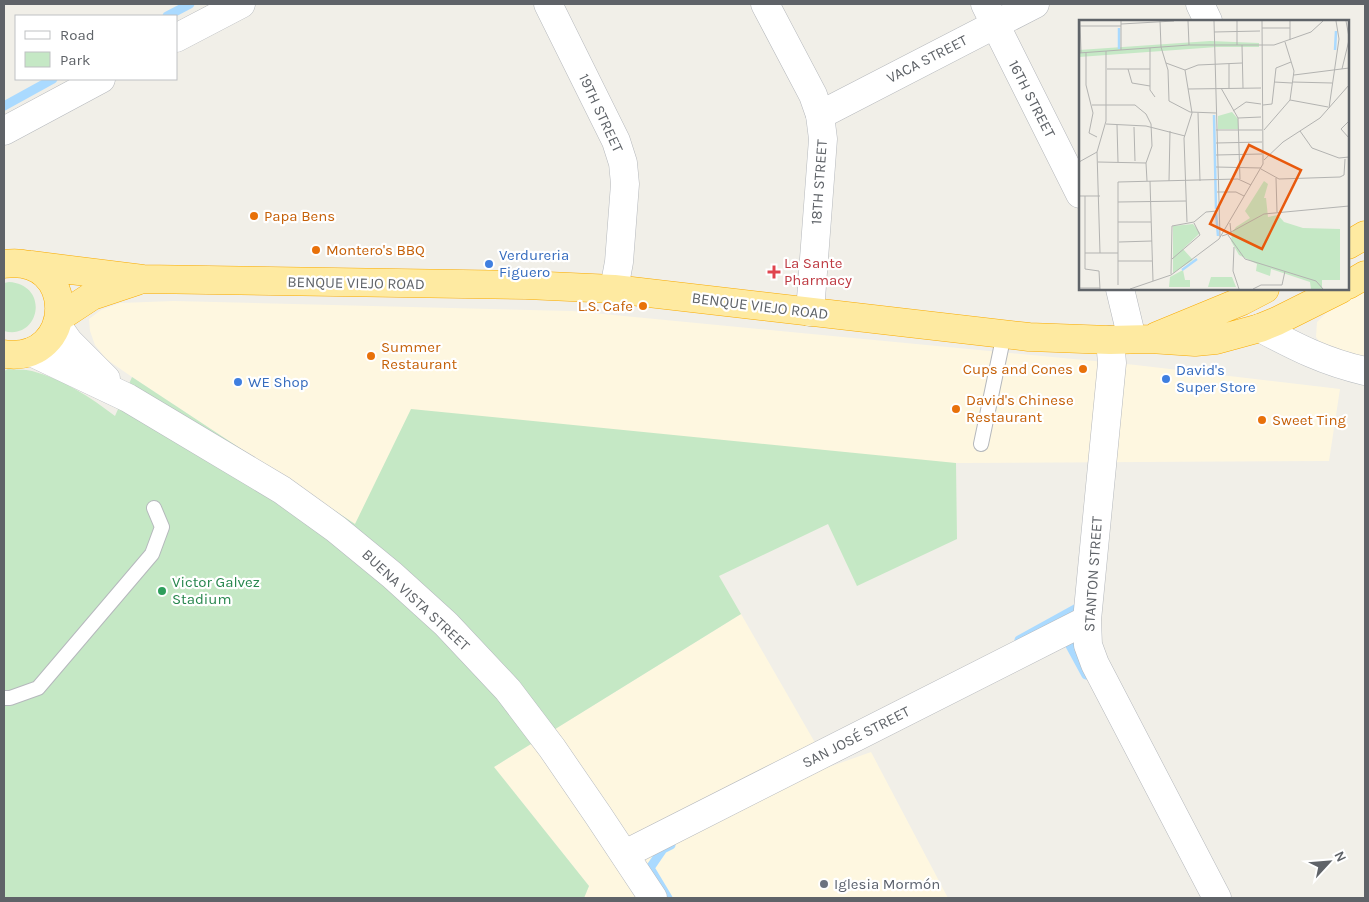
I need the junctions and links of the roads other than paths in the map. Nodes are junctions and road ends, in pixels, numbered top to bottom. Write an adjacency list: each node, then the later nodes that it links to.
1 (548, 4): 19 (street, 19TH STREET)
2 (765, 4): 10 (street, 18TH STREET)
3 (1035, 4): 6 (street, VACA STREET)
4 (1200, 4): 7 (street)
5 (229, 6): 8 (street)
6 (990, 14): 10 (street, VACA STREET); 12 (street, 16TH STREET)
7 (1208, 20)
8 (178, 37)
9 (99, 80): 11 (street)
10 (820, 115): 23 (street, 18TH STREET)
11 (4, 132)
12 (1079, 192)
13 (1365, 235): 14 (highway)
14 (1349, 243)
15 (14, 263): 17 (highway, BENQUE VIEJO ROAD); 24 (highway)
16 (1365, 276): 18 (highway)
17 (143, 279): 19 (highway, BENQUE VIEJO ROAD); 24 (highway, BENQUE VIEJO ROAD)
18 (1349, 284)
19 (614, 289): 23 (highway, BENQUE VIEJO ROAD)
20 (1120, 290): 27 (street)
21 (1264, 290): 27 (highway)
22 (1339, 290): 25 (highway, BENQUE VIEJO ROAD)
23 (810, 312): 26 (highway, BENQUE VIEJO ROAD)
24 (59, 321): 28 (highway, BENQUE VIEJO ROAD); 30 (street, BUENA VISTA STREET)
25 (1260, 328): 27 (highway, BENQUE VIEJO ROAD); 29 (street)
26 (1004, 334): 27 (highway, BENQUE VIEJO ROAD); 31 (lane)
27 (1131, 339): 33 (street, STANTON STREET)
28 (13, 356): 30 (street, BUENA VISTA STREET)
29 (1365, 371)
30 (128, 398): 35 (street, BUENA VISTA STREET)
31 (981, 444)
32 (154, 508): 34 (lane)
33 (1087, 620): 35 (street, SAN JOSÉ STREET); 37 (street, STANTON STREET)
34 (4, 698)
35 (626, 854): 36 (street, BUENA VISTA STREET)
36 (653, 898)
37 (1217, 898)

